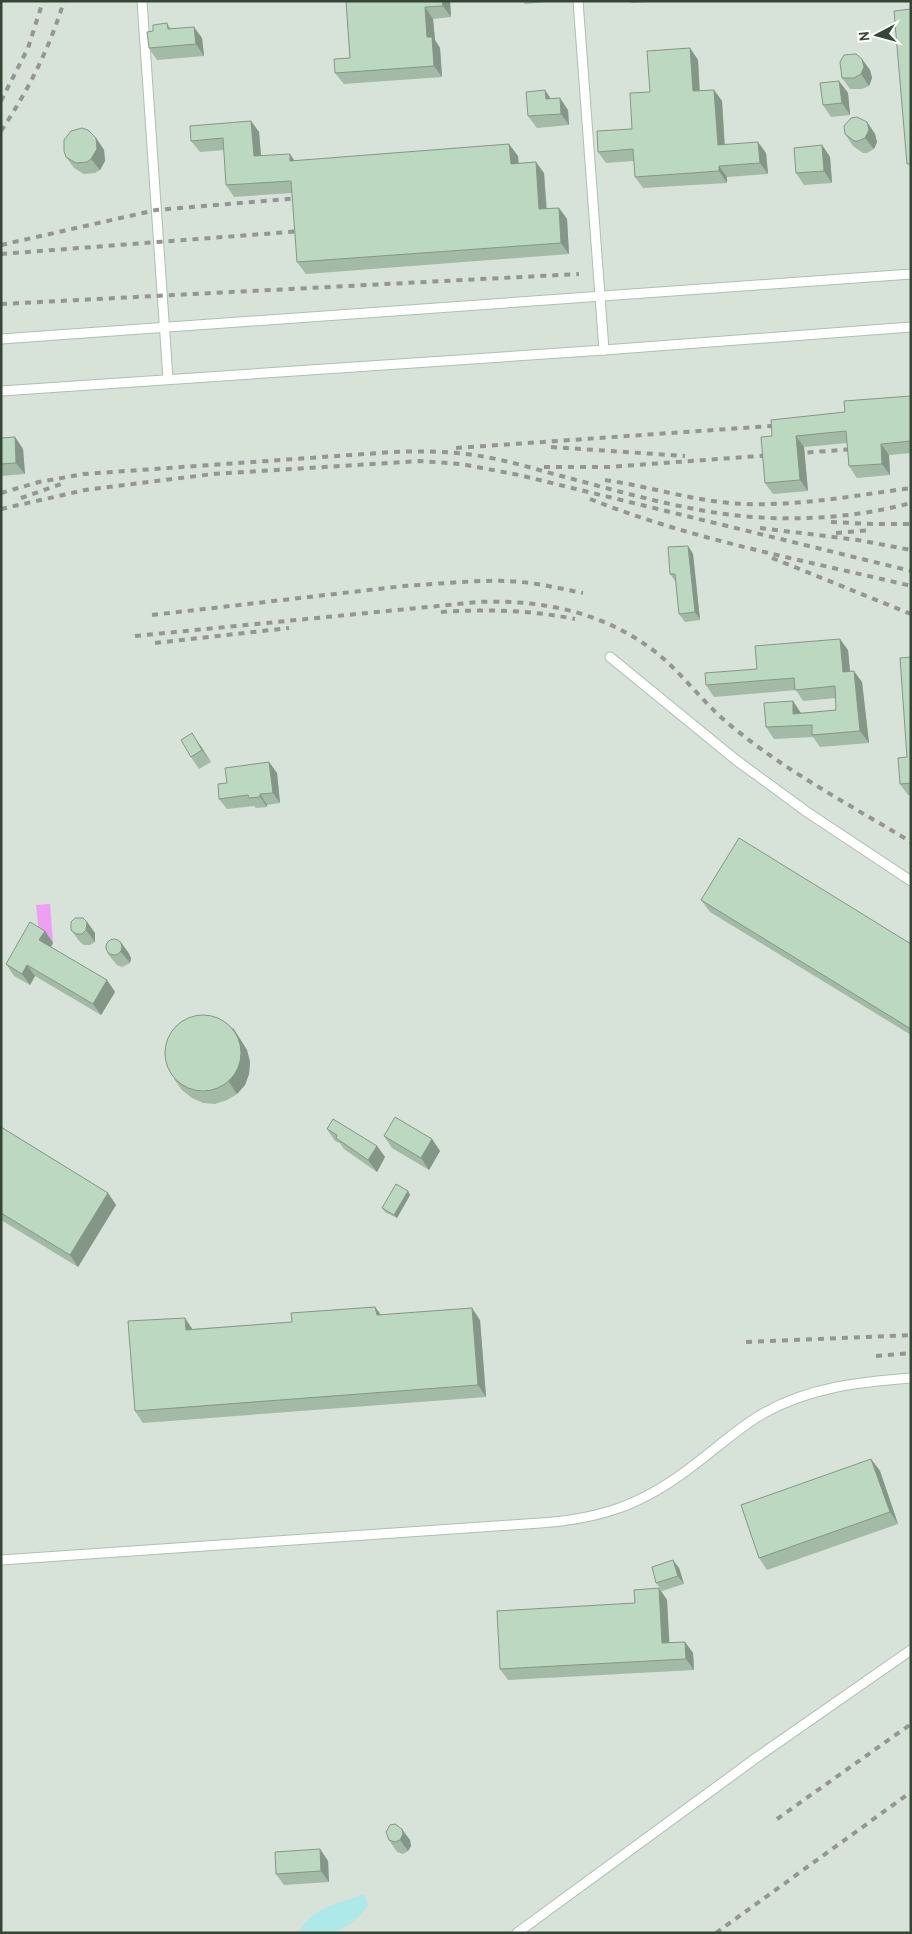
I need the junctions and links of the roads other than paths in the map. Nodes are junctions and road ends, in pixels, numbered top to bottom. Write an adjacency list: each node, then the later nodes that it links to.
1 (142, 1): 5 (lane)
2 (578, 1): 4 (lane)
3 (911, 274): 4 (lane)
4 (600, 297): 5 (lane); 8 (lane)
5 (164, 327): 7 (lane); 9 (lane)
6 (911, 328): 8 (lane)
7 (1, 339)
8 (604, 350): 9 (lane)
9 (168, 379): 10 (lane)
10 (1, 391)
11 (610, 658): 12 (lane)
12 (911, 881)
13 (911, 1378): 14 (lane)
14 (1, 1560)
15 (911, 1650): 16 (lane)
16 (517, 1933)

